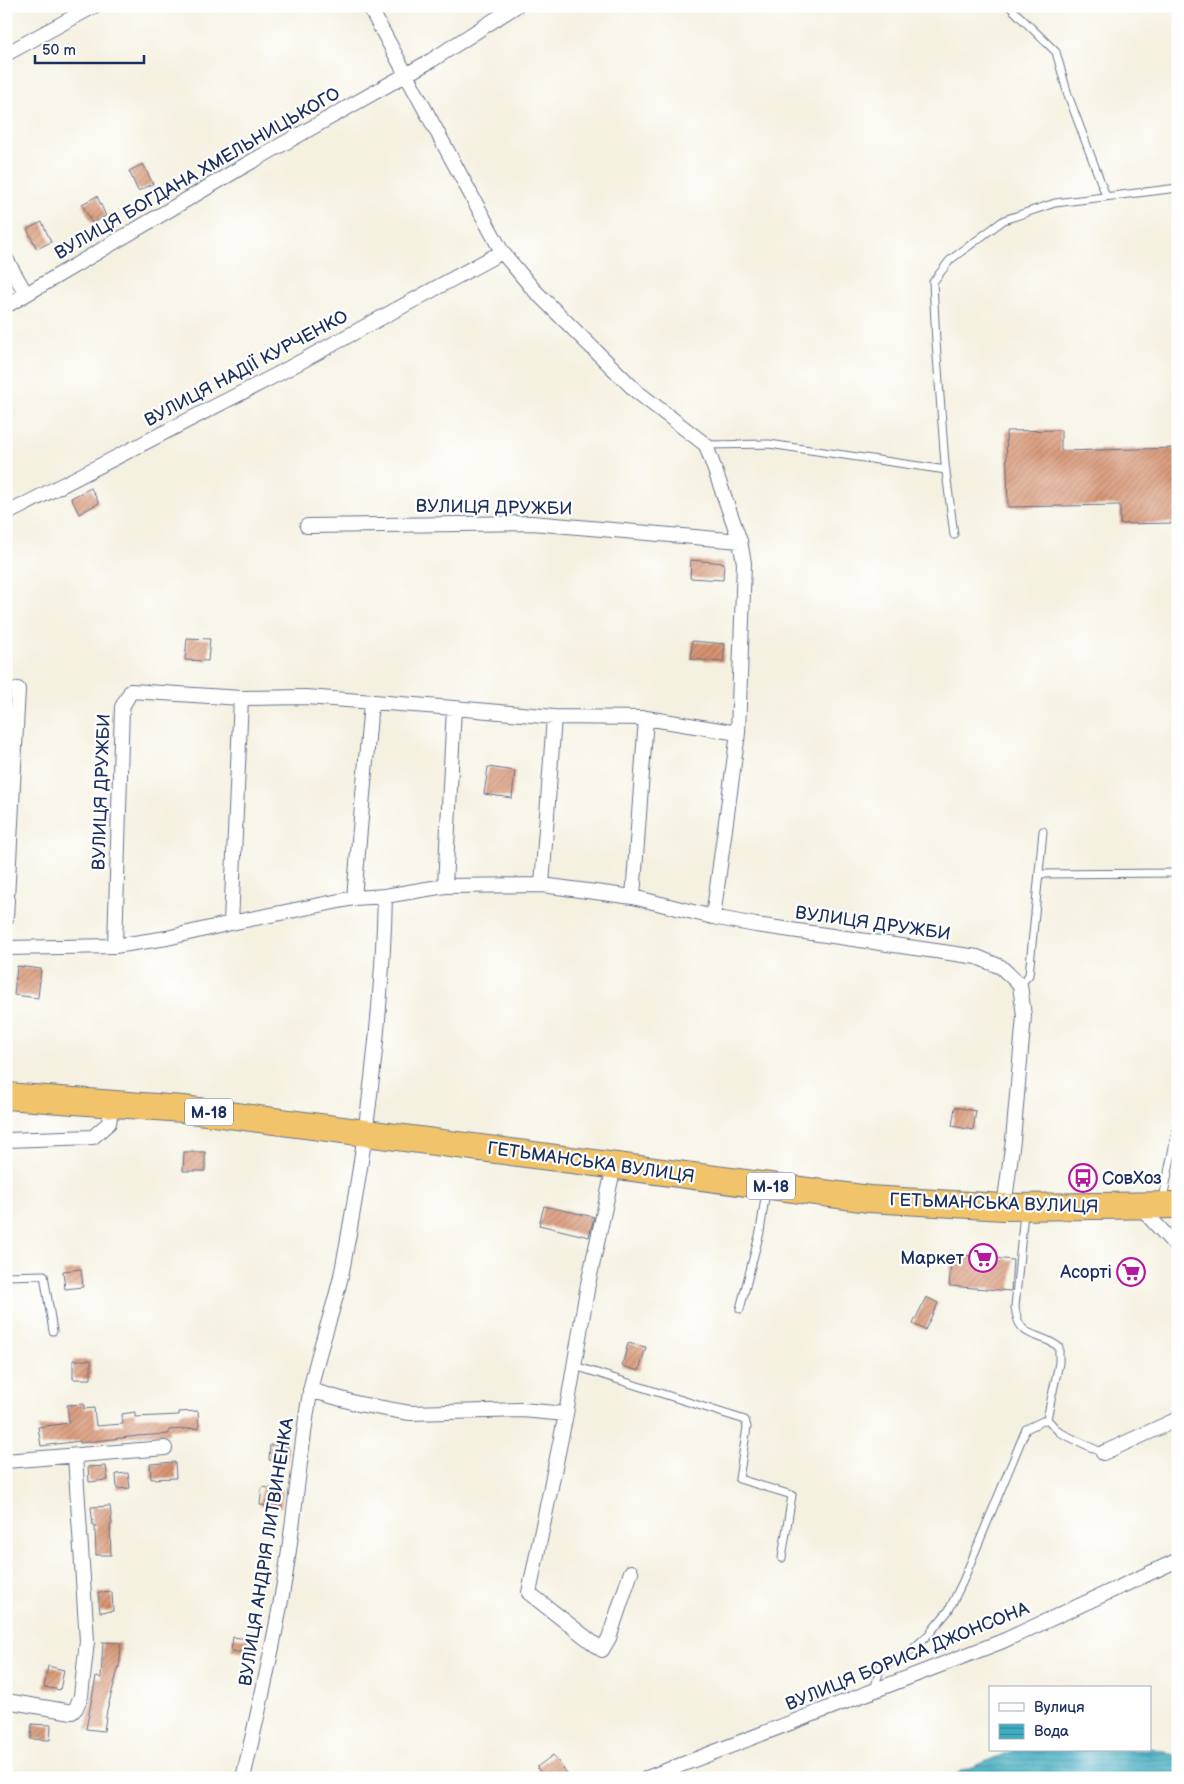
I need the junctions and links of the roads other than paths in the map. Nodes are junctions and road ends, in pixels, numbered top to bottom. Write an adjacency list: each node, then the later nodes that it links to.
1 (94, 6): 5 (street)
2 (369, 6): 6 (street)
3 (516, 6): 6 (street, ВУЛИЦЯ БОГДАНА ХМЕЛЬНИЦЬКОГО)
4 (1009, 6): 8 (lane)
5 (6, 54)
6 (406, 74): 9 (street); 11 (street, ВУЛИЦЯ БОГДАНА ХМЕЛЬНИЦЬКОГО)
7 (1178, 188): 8 (lane)
8 (1106, 196): 14 (lane)
9 (502, 252): 13 (street); 15 (street, ВУЛИЦЯ НАДІЇ КУРЧЕНКО)
10 (6, 259): 11 (street)
11 (26, 294): 12 (street, ВУЛИЦЯ БОГДАНА ХМЕЛЬНИЦЬКОГО)
12 (6, 306)
13 (706, 445): 14 (lane); 18 (street)
14 (946, 470): 17 (lane)
15 (6, 514)
16 (306, 526): 18 (street, ВУЛИЦЯ ДРУЖБИ)
17 (954, 535)
18 (740, 541): 25 (street)
19 (18, 689): 35 (street)
20 (241, 698): 21 (street, ВУЛИЦЯ ДРУЖБИ); 36 (street); 37 (street, ВУЛИЦЯ ДРУЖБИ)
21 (371, 702): 22 (street, ВУЛИЦЯ ДРУЖБИ); 33 (street)
22 (454, 708): 23 (street, ВУЛИЦЯ ДРУЖБИ); 30 (street)
23 (554, 718): 24 (street, ВУЛИЦЯ ДРУЖБИ); 29 (street)
24 (646, 718): 25 (street, ВУЛИЦЯ ДРУЖБИ); 32 (street)
25 (738, 733): 34 (street)
26 (1043, 831): 28 (lane)
27 (1178, 873): 28 (lane)
28 (1039, 874): 39 (lane)
29 (542, 885): 30 (street, ВУЛИЦЯ ДРУЖБИ); 32 (street, ВУЛИЦЯ ДРУЖБИ)
30 (445, 886): 31 (street, ВУЛИЦЯ ДРУЖБИ)
31 (385, 896): 33 (street, ВУЛИЦЯ ДРУЖБИ); 43 (street, ВУЛИЦЯ АНДРІЯ ЛИТВИНЕНКА)
32 (634, 897): 34 (street, ВУЛИЦЯ ДРУЖБИ)
33 (354, 898): 36 (street, ВУЛИЦЯ ДРУЖБИ)
34 (712, 917): 39 (street, ВУЛИЦЯ ДРУЖБИ)
35 (6, 918)
36 (231, 923): 37 (street, ВУЛИЦЯ ДРУЖБИ)
37 (115, 946): 38 (street, ВУЛИЦЯ ДРУЖБИ)
38 (6, 948)
39 (1020, 985): 48 (street)
40 (6, 1096): 41 (highway, ГЕТЬМАНСЬКА ВУЛИЦЯ / М-18)
41 (112, 1103): 43 (highway, ГЕТЬМАНСЬКА ВУЛИЦЯ / М-18); 44 (street)
42 (1178, 1121): 47 (lane)
43 (366, 1132): 45 (highway, ГЕТЬМАНСЬКА ВУЛИЦЯ / М-18); 54 (street, ВУЛИЦЯ АНДРІЯ ЛИТВИНЕНКА)
44 (6, 1140)
45 (614, 1166): 46 (highway, ГЕТЬМАНСЬКА ВУЛИЦЯ / М-18); 53 (street)
46 (766, 1185): 48 (highway, ГЕТЬМАНСЬКА ВУЛИЦЯ / М-18); 51 (lane)
47 (1159, 1205): 48 (highway, ГЕТЬМАНСЬКА ВУЛИЦЯ / М-18); 49 (street)
48 (1015, 1207): 56 (lane)
49 (1178, 1248)
50 (6, 1276): 52 (lane)
51 (740, 1308)
52 (53, 1332)
53 (575, 1366): 55 (street); 62 (lane)
54 (310, 1390): 55 (street); 67 (street, ВУЛИЦЯ АНДРІЯ ЛИТВИНЕНКА)
55 (566, 1414): 64 (street)
56 (1047, 1419): 59 (lane); 65 (lane)
57 (1178, 1419): 59 (street)
58 (164, 1448): 60 (street)
59 (1103, 1453)
60 (74, 1456): 61 (street); 66 (street)
61 (6, 1461)
62 (782, 1558)
63 (1178, 1560): 65 (street, ВУЛИЦЯ БОРИСА ДЖОНСОНА)
64 (630, 1572)
65 (874, 1690): 68 (street, ВУЛИЦЯ БОРИСА ДЖОНСОНА)
66 (6, 1701)
67 (243, 1778)
68 (647, 1778)

